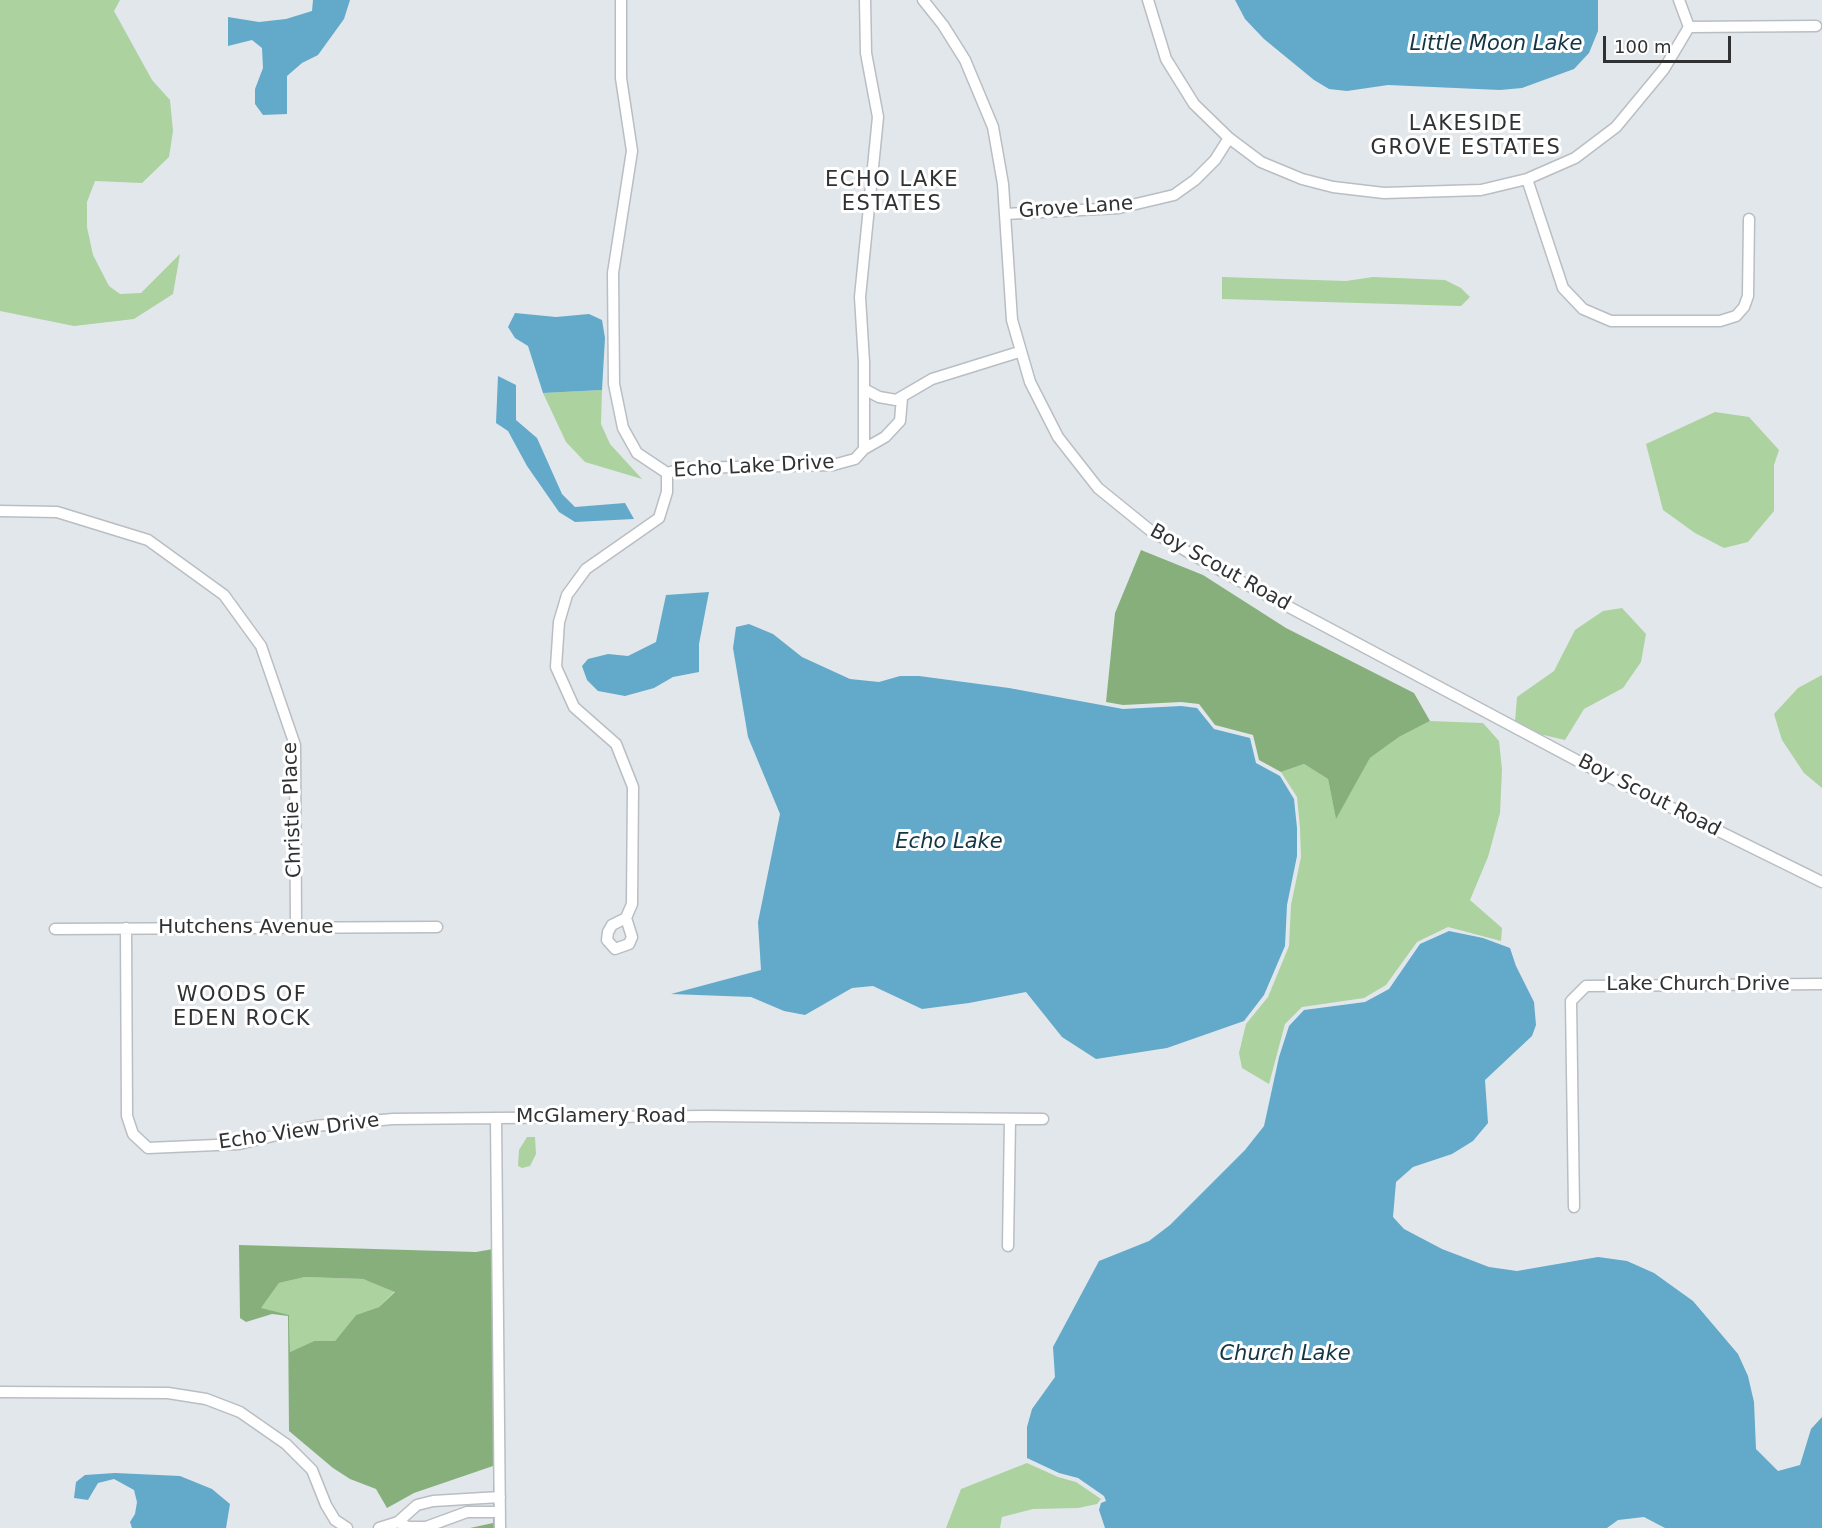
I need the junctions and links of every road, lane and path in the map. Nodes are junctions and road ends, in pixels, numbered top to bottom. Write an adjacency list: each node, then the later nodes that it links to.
1 (621, 0): 16 (street, Echo Lake Drive)
2 (865, 0): 13 (street)
3 (922, 0): 10 (street, Boy Scout Road)
4 (1148, 0): 8 (street)
5 (1679, 0): 7 (street)
6 (1816, 26): 7 (street)
7 (1689, 27): 9 (street)
8 (1229, 138): 9 (street); 10 (street, Grove Lane)
9 (1527, 180): 11 (street)
10 (1005, 214): 12 (street, Boy Scout Road)
11 (1749, 219)
12 (1019, 352): 14 (street); 18 (street, Boy Scout Road)
13 (864, 389): 14 (street); 15 (street)
14 (902, 398): 15 (street, Echo Lake Drive)
15 (864, 449): 16 (street, Echo Lake Drive)
16 (667, 473): 19 (street)
17 (0, 511): 22 (street, Christie Place)
18 (1822, 882)
19 (626, 918)
20 (437, 927): 22 (street, Hutchens Avenue)
21 (126, 928): 22 (street, Hutchens Avenue); 23 (street, Hutchens Avenue); 25 (street, Echo View Drive)
22 (296, 928)
23 (55, 929)
24 (1822, 984): 28 (street, Lake Church Drive)
25 (496, 1118): 26 (street, McGlamery Road); 31 (street, McGlamery Road)
26 (1010, 1119): 27 (street, McGlamery Road); 29 (street)
27 (1043, 1119)
28 (1574, 1207)
29 (1008, 1246)
30 (0, 1392): 34 (street)
31 (500, 1497): 32 (street, McGlamery Road); 33 (street)
32 (500, 1512): 33 (street); 36 (street, McGlamery Road)
33 (398, 1522): 35 (street)
34 (347, 1528)
35 (379, 1528)
36 (500, 1528)

